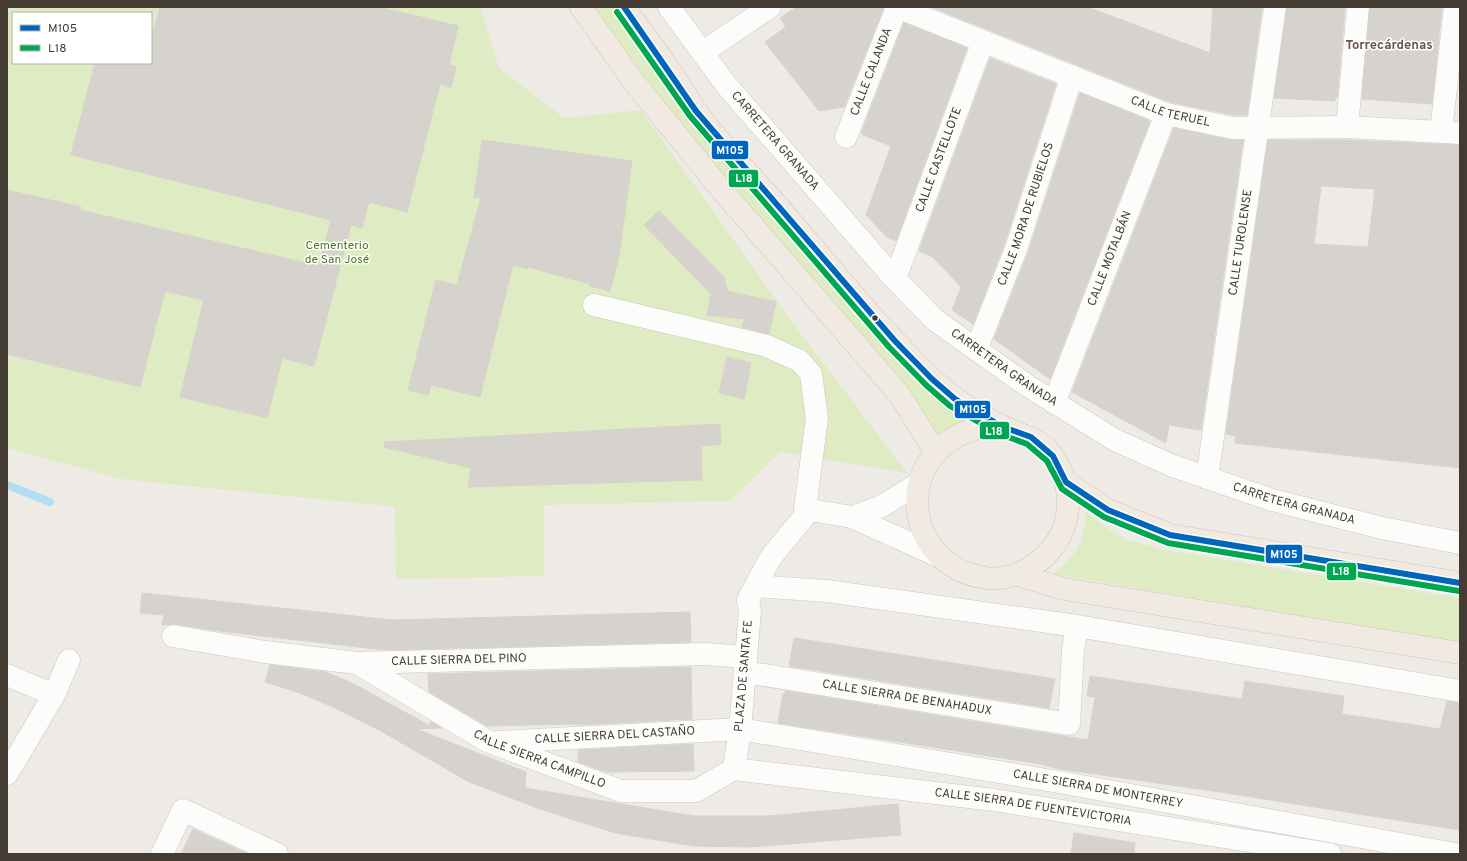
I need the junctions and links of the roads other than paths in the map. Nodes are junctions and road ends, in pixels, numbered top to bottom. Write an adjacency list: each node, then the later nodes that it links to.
1 (581, 7): 22 (main road)
2 (624, 7): 21 (main road)
3 (669, 7): 10 (street, CARRETERA GRANADA)
4 (770, 7): 10 (street)
5 (897, 7): 9 (street, CALLE TERUEL); 16 (street, CALLE CALANDA)
6 (1276, 7): 13 (street, CALLE TUROLENSE)
7 (1358, 7): 14 (street)
8 (1455, 7): 15 (street)
9 (983, 41): 11 (street, CALLE TERUEL); 17 (street, CALLE CASTELLOTE)
10 (703, 52): 17 (street, CARRETERA GRANADA)
11 (1072, 76): 12 (street, CALLE TERUEL); 19 (street, CALLE MORA DE RUBIELOS)
12 (1166, 114): 13 (street, CALLE TERUEL); 20 (street, CALLE MOTALBÁN)
13 (1259, 127): 14 (street, CALLE TERUEL); 23 (street, CALLE TUROLENSE)
14 (1347, 127): 15 (street, CALLE TERUEL)
15 (1451, 132)
16 (846, 136)
17 (895, 278): 19 (street, CARRETERA GRANADA)
18 (594, 305): 26 (street, PLAZA DE SANTA FE)
19 (976, 350): 20 (street, CARRETERA GRANADA)
20 (1054, 403): 23 (street, CARRETERA GRANADA)
21 (1004, 427): 22 (main road); 24 (main road)
22 (936, 453): 25 (main road)
23 (1208, 478): 28 (street, CARRETERA GRANADA)
24 (1066, 482): 30 (main road); 31 (main road)
25 (919, 484): 27 (street); 29 (main road)
26 (805, 509): 27 (street); 32 (street, PLAZA DE SANTA FE)
27 (852, 517): 29 (street)
28 (1460, 543)
29 (936, 554): 30 (main road)
30 (1018, 575): 35 (main road)
31 (1460, 583)
32 (756, 586): 33 (street); 38 (street, PLAZA DE SANTA FE)
33 (1077, 626): 38 (street, CALLE SIERRA DE BENAHADUX); 40 (street)
34 (173, 636): 37 (street, CALLE SIERRA DEL PINO)
35 (1460, 653)
36 (69, 660): 41 (street)
37 (357, 663): 38 (street, CALLE SIERRA DEL PINO); 43 (street, CALLE SIERRA CAMPILLO)
38 (746, 664): 42 (street, PLAZA DE SANTA FE)
39 (7, 675): 41 (street)
40 (1460, 691)
41 (54, 695): 45 (street)
42 (740, 729): 43 (street, CALLE SIERRA DEL CASTAÑO); 44 (street, PLAZA DE SANTA FE); 49 (street, CALLE SIERRA DE MONTERREY)
43 (489, 742): 44 (street, CALLE SIERRA CAMPILLO)
44 (734, 769): 48 (street, CALLE SIERRA DE FUENTEVICTORIA)
45 (7, 774)
46 (162, 854): 47 (street)
47 (276, 854)
48 (1330, 854)
49 (1455, 854)

